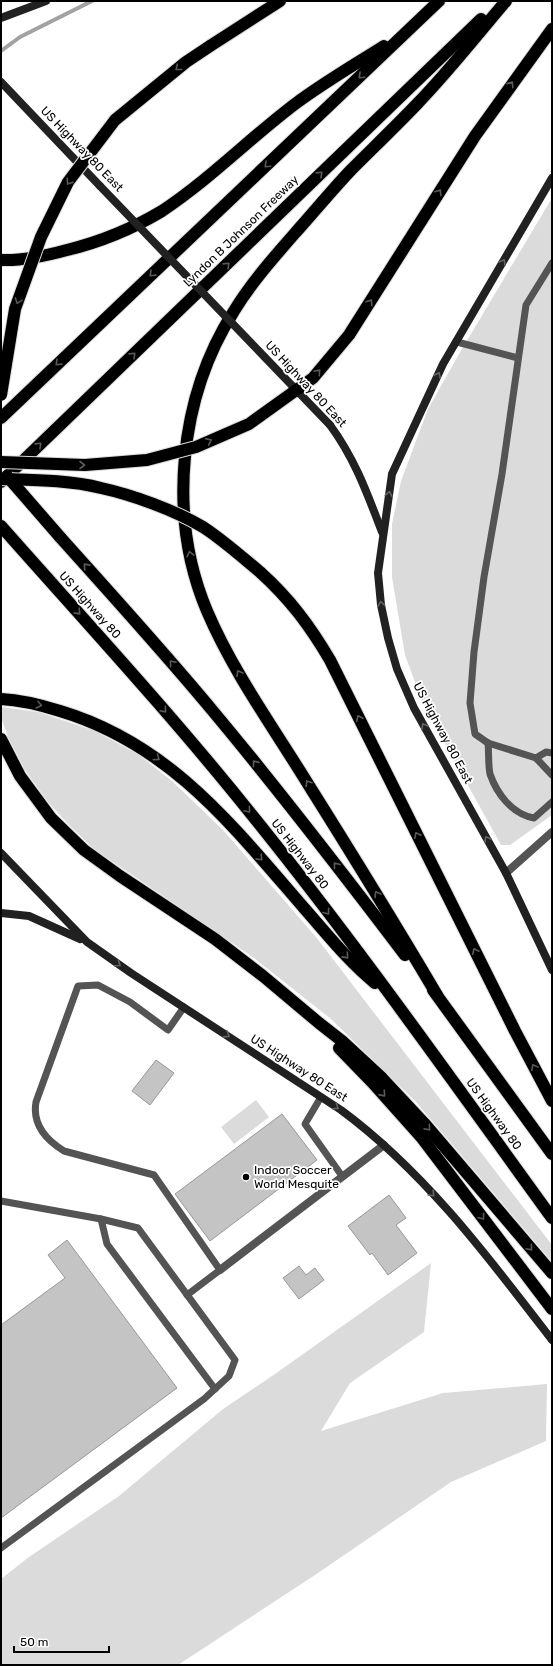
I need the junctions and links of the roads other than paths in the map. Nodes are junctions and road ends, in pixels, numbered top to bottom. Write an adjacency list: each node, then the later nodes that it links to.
1 (46, 1): 6 (main road)
2 (280, 1): 15 (highway, one-way to 15, bridge)
3 (439, 1): 7 (highway)
4 (500, 1): 20 (highway, Lyndon B Johnson Freeway, one-way to 4)
5 (506, 1): 36 (highway, one-way to 5)
6 (1, 18)
7 (410, 29): 11 (highway); 16 (highway, one-way to 16)
8 (552, 29): 17 (highway, one-way to 8, bridge)
9 (1, 82): 22 (main road, US Highway 80 East, bridge)
10 (552, 178): 13 (main road, one-way to 10)
11 (1, 260)
12 (552, 263): 14 (lane)
13 (457, 342): 14 (lane); 22 (main road, one-way to 13)
14 (518, 358): 25 (lane)
15 (1, 395)
16 (1, 418)
17 (1, 462)
18 (1, 470): 36 (highway, US Highway 80, one-way to 18, bridge)
19 (1, 479): 41 (highway, one-way to 19, bridge)
20 (1, 482)
21 (1, 526): 37 (highway, US Highway 80, one-way to 37)
22 (383, 533): 32 (main road, US Highway 80 East, one-way to 22)
23 (1, 698): 37 (highway, one-way to 37)
24 (1, 739): 39 (highway)
25 (488, 743): 27 (lane); 29 (lane)
26 (552, 753): 27 (lane)
27 (536, 758): 28 (lane)
28 (552, 775)
29 (552, 802)
30 (552, 832): 32 (street)
31 (1, 852): 34 (main road, US Highway 80 East)
32 (506, 873): 35 (main road, US Highway 80 East)
33 (1, 913): 34 (main road)
34 (87, 942): 38 (main road, US Highway 80 East, one-way to 38)
35 (552, 970)
36 (437, 995): 43 (highway, US Highway 80)
37 (392, 998): 46 (highway, US Highway 80)
38 (184, 1007): 40 (main road, US Highway 80 East, one-way to 40); 48 (lane)
39 (319, 1023): 49 (highway, one-way to 49); 51 (highway, one-way to 51)
40 (321, 1097): 42 (main road, US Highway 80 East, one-way to 42); 44 (lane)
41 (552, 1101)
42 (384, 1145): 44 (street); 52 (main road, US Highway 80 East, one-way to 52)
43 (552, 1154)
44 (342, 1176): 48 (street)
45 (1, 1201): 47 (lane)
46 (552, 1218)
47 (101, 1219): 50 (lane); 53 (lane)
48 (220, 1270): 50 (lane)
49 (552, 1273)
50 (187, 1295): 53 (lane)
51 (552, 1309)
52 (552, 1340)
53 (215, 1389): 54 (lane)
54 (1, 1548)

